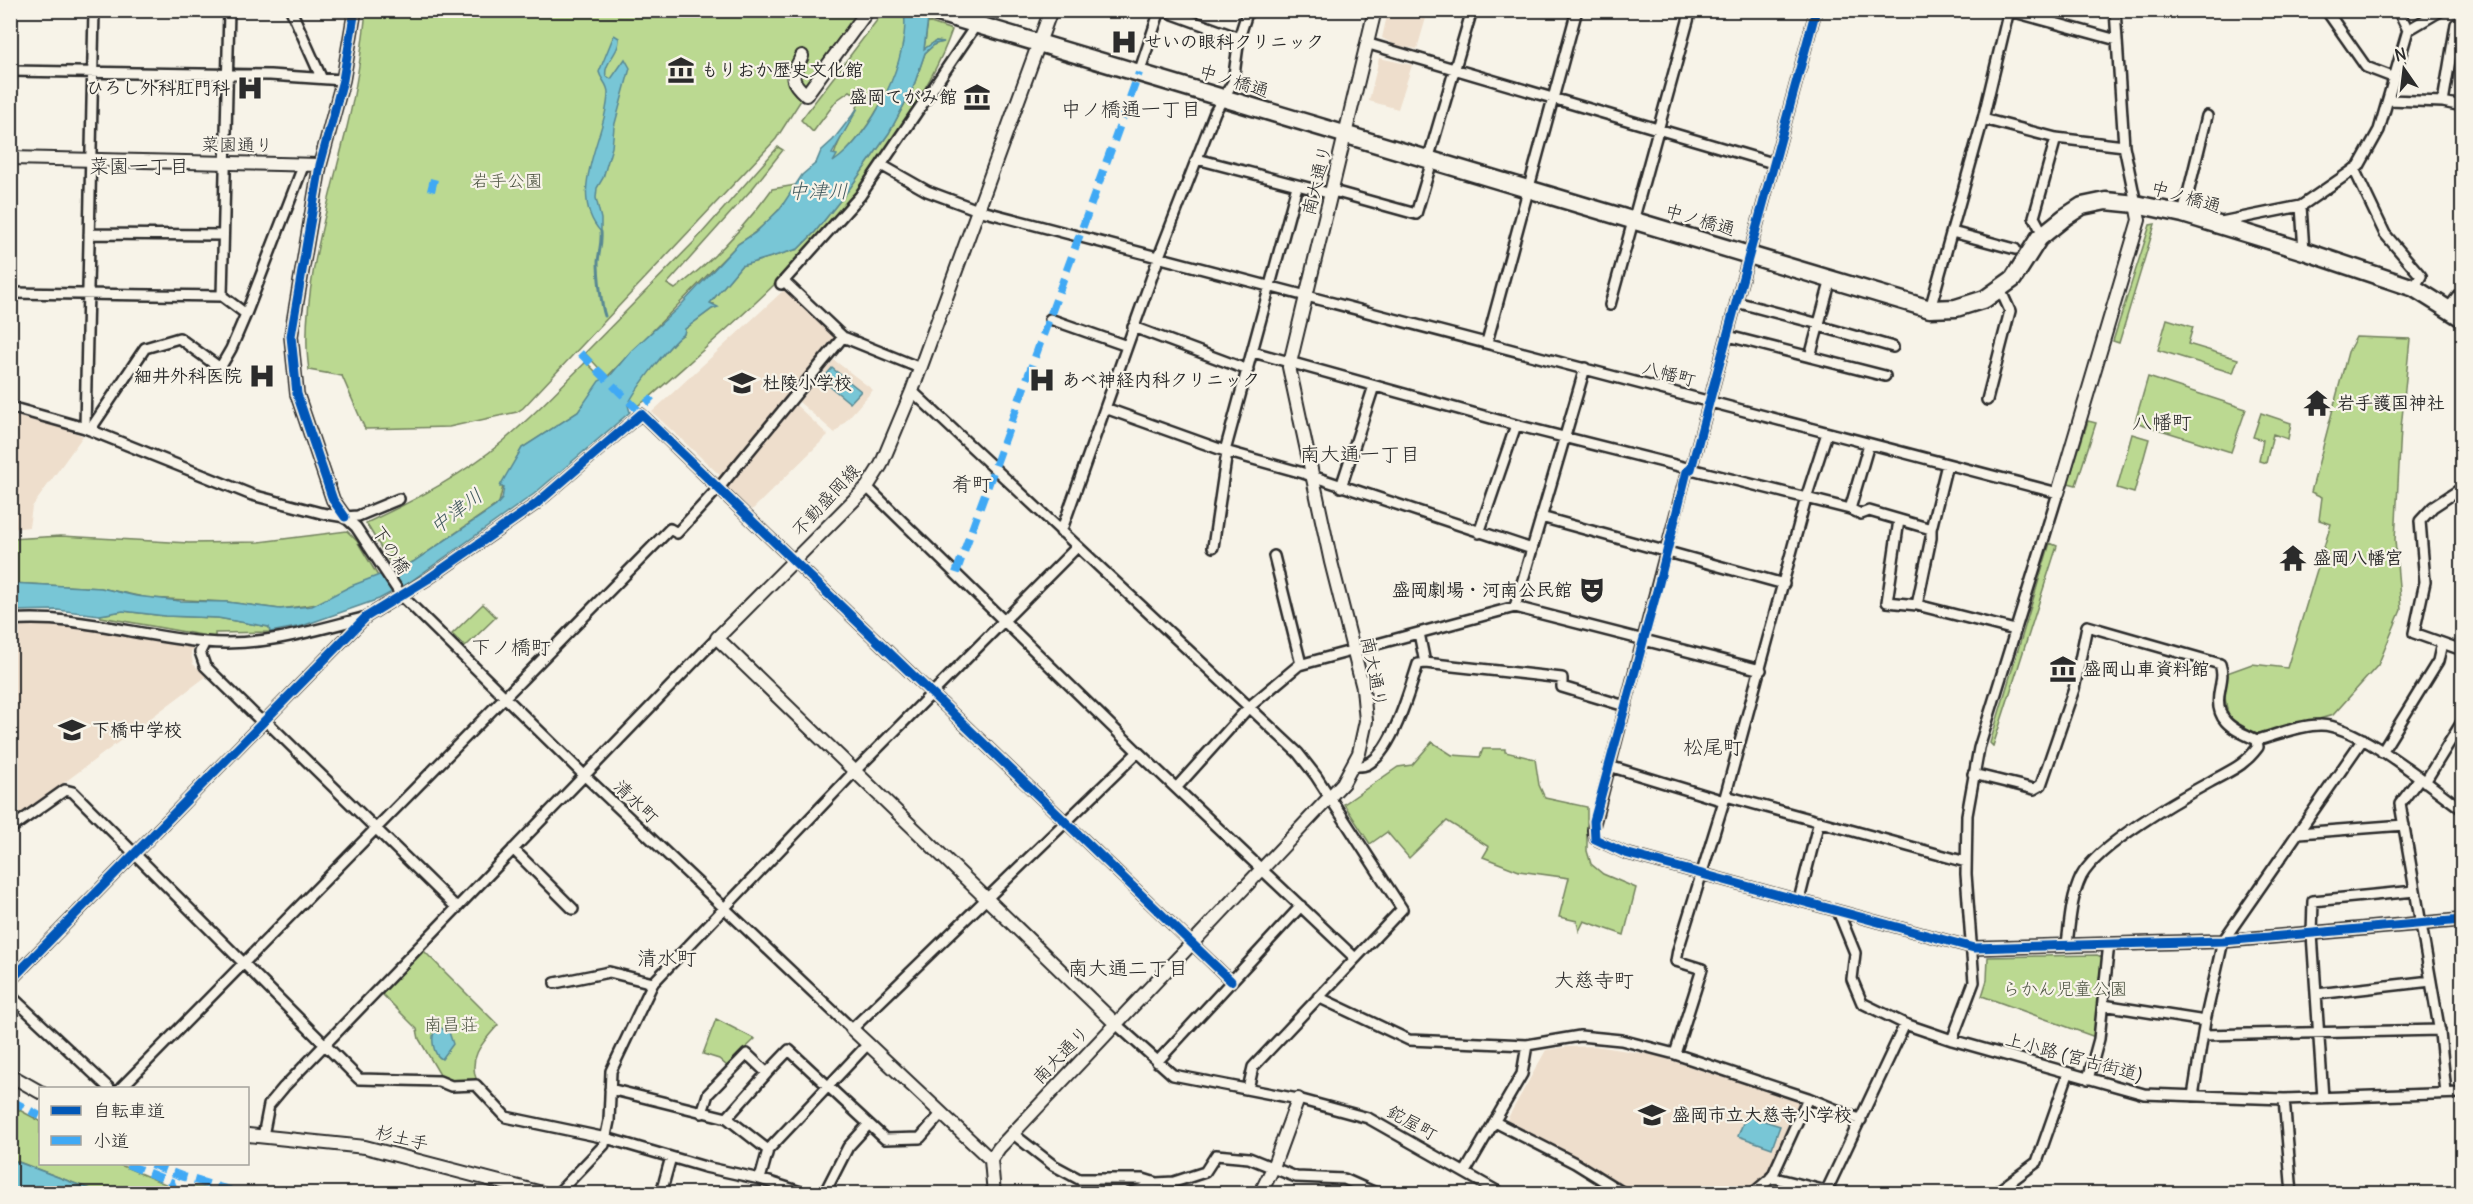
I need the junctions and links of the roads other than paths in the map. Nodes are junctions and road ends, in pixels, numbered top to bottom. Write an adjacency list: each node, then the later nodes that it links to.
1 (94, 10): 30 (street)
2 (229, 10): 32 (street)
3 (291, 10): 33 (street)
4 (355, 10): 35 (street)
5 (868, 10): 27 (street)
6 (928, 10): 20 (highway, 中ノ橋通)
7 (1052, 10): 25 (street, 不動盛岡線)
8 (1161, 10): 23 (street); 31 (street)
9 (1248, 10): 23 (street)
10 (1375, 10): 26 (street, 南大通り)
11 (1472, 10): 29 (street)
12 (1577, 10): 37 (street)
13 (1691, 10): 43 (street)
14 (1816, 10): 52 (street)
15 (2115, 10): 24 (street)
16 (2326, 10): 34 (street)
17 (2398, 10): 22 (street)
18 (2442, 10): 22 (street)
19 (2009, 11): 24 (street); 42 (street)
20 (976, 24): 25 (highway, 中ノ橋通); 55 (street)
21 (2463, 24): 39 (street)
22 (2408, 30): 34 (street)
23 (1239, 38): 36 (street)
24 (2117, 40): 46 (street)
25 (1041, 43): 31 (highway, 中ノ橋通); 62 (street, 不動盛岡線)
26 (1369, 44): 29 (street); 44 (street, 南大通り)
27 (802, 56)
28 (10, 71): 30 (street)
29 (1455, 71): 37 (street); 50 (street)
30 (94, 72): 32 (street); 49 (street)
31 (1139, 73): 36 (highway, 中ノ橋通)
32 (227, 75): 33 (street); 51 (street)
33 (321, 77): 35 (street)
34 (2395, 78): 38 (street)
35 (343, 80): 54 (street)
36 (1225, 99): 44 (highway, 中ノ橋通); 48 (street)
37 (1552, 99): 43 (street); 58 (street)
38 (2389, 100): 39 (street); 56 (street)
39 (2444, 102): 40 (street)
40 (2463, 106)
41 (2207, 116): 63 (street)
42 (1983, 119): 45 (street); 66 (street)
43 (1657, 129): 52 (street); 64 (street)
44 (1347, 136): 50 (highway, 中ノ橋通); 59 (street, 南大通り)
45 (2056, 138): 46 (street); 68 (street)
46 (2124, 146): 60 (street)
47 (10, 158): 49 (street, 菜園通り)
48 (1197, 159): 57 (street); 73 (street)
49 (93, 160): 51 (street, 菜園通り); 67 (street)
50 (1430, 161): 58 (highway, 中ノ橋通); 59 (street)
51 (225, 163): 53 (street, 菜園通り); 69 (street)
52 (1773, 163): 72 (street)
53 (304, 164): 54 (street, 菜園通り); 87 (street)
54 (320, 165): 126 (street)
55 (882, 166): 62 (street, 八幡町); 92 (street)
56 (2354, 169): 61 (street); 76 (street)
57 (1297, 186): 59 (street); 75 (street)
58 (1526, 191): 64 (highway, 中ノ橋通); 93 (street)
59 (1333, 193): 80 (street, 南大通り)
60 (2136, 204): 63 (highway, 中ノ橋通); 68 (highway, 中ノ橋通); 122 (street)
61 (2301, 206): 65 (street); 71 (street)
62 (978, 210): 73 (street, 八幡町); 99 (street, 不動盛岡線)
63 (2182, 214): 65 (highway, 中ノ橋通)
64 (1632, 220): 72 (highway, 中ノ橋通); 84 (street)
65 (2212, 224): 71 (highway, 中ノ橋通)
66 (1952, 232): 70 (street); 85 (street)
67 (89, 234): 69 (street); 79 (street)
68 (2043, 234): 77 (highway, 中ノ橋通)
69 (223, 235): 81 (street)
70 (2015, 249)
71 (2304, 251): 76 (highway, 中ノ橋通)
72 (1749, 254): 74 (highway, 中ノ橋通); 83 (street)
73 (1159, 256): 75 (street, 八幡町); 90 (street)
74 (1831, 279): 85 (highway, 中ノ橋通); 89 (street)
75 (1271, 286): 80 (street, 八幡町); 96 (street)
76 (2414, 288): 86 (highway, 中ノ橋通)
77 (2000, 289): 85 (highway, 中ノ橋通); 105 (street)
78 (10, 293): 79 (street)
79 (88, 294): 81 (street); 110 (street)
80 (1307, 296): 93 (street, 八幡町); 98 (street, 南大通り)
81 (222, 297): 87 (street)
82 (2463, 299): 86 (street)
83 (1736, 302): 89 (street); 91 (street)
84 (1610, 305)
85 (1930, 309)
86 (2455, 313)
87 (246, 314): 110 (street)
88 (1050, 319): 94 (street)
89 (1819, 325): 95 (street); 97 (street)
90 (1133, 327): 94 (street); 101 (street)
91 (1728, 336): 97 (street); 106 (street)
92 (843, 337): 99 (street); 120 (street)
93 (1487, 342): 100 (street, 八幡町)
94 (1127, 346): 108 (street)
95 (1893, 346)
96 (1253, 352): 98 (street); 101 (street)
97 (1810, 357): 102 (street)
98 (1290, 364): 103 (street); 117 (street, 南大通り)
99 (920, 368): 104 (street, 不動盛岡線)
100 (1585, 368): 106 (street, 八幡町); 112 (street)
101 (1248, 370): 114 (street)
102 (1885, 376)
103 (1374, 386): 109 (street); 119 (street)
104 (912, 392): 118 (street, 不動盛岡線); 130 (street)
105 (1987, 400)
106 (1711, 402): 111 (street, 八幡町); 116 (street)
107 (10, 407): 110 (street)
108 (1106, 408): 114 (street); 130 (street)
109 (1516, 425): 112 (street); 131 (street)
110 (87, 429): 126 (street)
111 (1827, 433): 113 (street, 八幡町); 123 (street)
112 (1566, 437): 116 (street); 127 (street)
113 (1869, 444): 115 (street, 八幡町); 125 (street)
114 (1226, 451): 117 (street); 133 (street)
115 (1947, 464): 122 (street, 八幡町); 129 (street)
116 (1691, 469): 123 (street); 135 (street)
117 (1312, 478): 119 (street); 152 (street, 南大通り)
118 (867, 487): 137 (street, 不動盛岡線); 144 (street)
119 (1341, 487): 131 (street)
120 (718, 488): 137 (street); 139 (street); 157 (street)
121 (2463, 488): 150 (street)
122 (2058, 493): 145 (street)
123 (1806, 498): 125 (street); 138 (street)
124 (399, 499): 126 (street)
125 (1850, 509): 128 (street)
126 (345, 517): 139 (street, 下の橋)
127 (1541, 517): 134 (street); 135 (street)
128 (1899, 520): 129 (street); 140 (street)
129 (1931, 529): 140 (street)
130 (1061, 532): 132 (street)
131 (1479, 533): 134 (street)
132 (1077, 547): 144 (street); 159 (street)
133 (1213, 548)
134 (1532, 549): 141 (street)
135 (1665, 551): 138 (street); 148 (street)
136 (1274, 556): 154 (street)
137 (795, 560): 147 (street, 不動盛岡線); 156 (street)
138 (1784, 584): 155 (street)
139 (400, 593): 142 (street); 157 (street, 清水町)
140 (1917, 605): 145 (street)
141 (1515, 607): 146 (street); 148 (street)
142 (366, 617): 149 (street); 160 (street)
143 (10, 620): 149 (street)
144 (1004, 620): 156 (street); 166 (street)
145 (2016, 630): 171 (street)
146 (1419, 633): 152 (street); 153 (street)
147 (717, 638): 170 (street); 172 (street)
148 (1643, 640): 155 (street); 158 (street)
149 (205, 642): 160 (street)
150 (2442, 643): 151 (street); 167 (street)
151 (2463, 650)
152 (1352, 651): 154 (street); 168 (street, 南大通り)
153 (1425, 663): 158 (street); 168 (street)
154 (1301, 664): 159 (street)
155 (1761, 669): 176 (street)
156 (933, 693): 170 (street); 178 (street)
157 (506, 696): 172 (street, 清水町); 181 (street)
158 (1625, 706): 169 (street)
159 (1250, 707): 174 (street); 175 (street)
160 (266, 721): 181 (street); 185 (street)
161 (2463, 722): 163 (street)
162 (2363, 738): 164 (street); 167 (street); 183 (street)
163 (2453, 738): 165 (street); 173 (street)
164 (2257, 740): 171 (street); 202 (street)
165 (2463, 744)
166 (1138, 752): 174 (street); 178 (street)
167 (2382, 752): 173 (street)
168 (1353, 766): 175 (street, 南大通り)
169 (1609, 766): 176 (street); 188 (street)
170 (855, 771): 190 (street); 194 (street)
171 (1973, 774): 186 (street)
172 (585, 776): 184 (street); 194 (street, 清水町)
173 (2422, 780): 177 (street); 180 (street)
174 (1177, 787): 187 (street)
175 (1328, 796): 187 (street, 南大通り); 205 (street)
176 (1725, 798): 179 (street); 188 (street)
177 (2463, 809)
178 (1066, 821): 190 (street); 201 (street)
179 (1819, 821): 186 (street); 191 (street)
180 (2404, 825): 183 (street); 189 (street)
181 (375, 828): 193 (street); 206 (street)
182 (10, 829): 185 (street)
183 (2299, 833): 200 (street)
184 (513, 849): 193 (street); 195 (street)
185 (134, 854): 206 (street); 207 (street)
186 (1966, 862): 204 (street)
187 (1262, 868): 192 (street); 201 (street, 南大通り)
188 (1702, 875): 191 (street); 227 (street)
189 (2415, 891): 198 (street); 199 (street)
190 (985, 898): 217 (street); 219 (street)
191 (1799, 900): 196 (street)
192 (1301, 906): 205 (street); 208 (street)
193 (457, 908): 226 (street)
194 (723, 908): 211 (street); 219 (street, 清水町)
195 (573, 909)
196 (1838, 911): 204 (street); 218 (street, 上小路 (宮古街道))
197 (2463, 920): 198 (street)
198 (2420, 924): 199 (street); 209 (street)
199 (2312, 934): 200 (street); 212 (street)
200 (2223, 941): 203 (street); 216 (street)
201 (1192, 943): 208 (street); 217 (street, 南大通り)
202 (2067, 944): 203 (street); 204 (street)
203 (2109, 944): 215 (street)
204 (1974, 948): 223 (street)
205 (1356, 958): 214 (street)
206 (244, 963): 226 (street); 234 (street)
207 (10, 981)
208 (1231, 981): 228 (street)
209 (2431, 981): 212 (street); 220 (street)
210 (555, 983): 211 (street)
211 (653, 983): 236 (street)
212 (2317, 994): 221 (street)
213 (10, 995): 233 (street)
214 (1318, 997): 225 (street); 237 (street)
215 (2103, 1005): 216 (street); 232 (street)
216 (2205, 1021): 222 (street)
217 (1116, 1024): 228 (street, 鉈屋町); 252 (street, 南大通り)
218 (1905, 1024): 223 (street, 上小路 (宮古街道)); 249 (street)
219 (852, 1029): 224 (street)
220 (2440, 1030): 221 (street); 239 (street)
221 (2319, 1032): 222 (street); 243 (street)
222 (2203, 1035): 241 (street)
223 (1952, 1040): 230 (street, 上小路 (宮古街道))
224 (867, 1045): 235 (street); 247 (street)
225 (1527, 1045): 227 (street); 250 (street)
226 (324, 1046): 254 (street); 255 (street)
227 (1675, 1054): 242 (street)
228 (1156, 1062): 237 (street, 鉈屋町)
229 (766, 1073): 235 (street); 246 (street); 248 (street)
230 (2068, 1074): 232 (street, 上小路 (宮古街道)); 264 (street)
231 (10, 1075): 238 (street)
232 (2088, 1079): 241 (street, 上小路 (宮古街道))
233 (107, 1087)
234 (123, 1087)
235 (827, 1087): 251 (street); 256 (street)
236 (610, 1089): 246 (street); 255 (street)
237 (1248, 1089): 244 (street, 鉈屋町)
238 (39, 1091)
239 (2446, 1093): 240 (street, 上小路 (宮古街道)); 243 (street, 上小路 (宮古街道))
240 (2463, 1093)
241 (2193, 1096): 245 (street, 上小路 (宮古街道))
242 (1808, 1098): 249 (street); 261 (street)
243 (2324, 1098): 245 (street, 上小路 (宮古街道))
244 (1298, 1099): 259 (street); 260 (street, 鉈屋町)
245 (2284, 1099): 281 (street)
246 (702, 1113): 248 (street)
247 (941, 1114): 251 (street); 258 (street)
248 (727, 1118): 256 (street)
249 (1861, 1120): 265 (street)
250 (1495, 1122): 260 (street); 276 (street)
251 (868, 1125): 271 (street)
252 (1012, 1133): 258 (street, 南大通り); 263 (street)
253 (249, 1135): 254 (street, 杉土手)
254 (263, 1136): 268 (street, 杉土手)
255 (606, 1138): 257 (street); 269 (street)
256 (768, 1150): 262 (street)
257 (671, 1157): 262 (street); 266 (street)
258 (991, 1160): 267 (street)
259 (1272, 1170): 263 (street); 273 (street); 274 (street)
260 (1465, 1172): 275 (street, 鉈屋町)
261 (1771, 1178): 265 (street); 277 (street)
262 (760, 1179): 270 (street)
263 (1156, 1183): 272 (street)
264 (2006, 1184): 279 (street); 280 (street)
265 (1826, 1192): 278 (street)
266 (661, 1193)
267 (995, 1193)
268 (546, 1194)
269 (557, 1194)
270 (807, 1194)
271 (824, 1194)
272 (1129, 1194)
273 (1260, 1194)
274 (1378, 1194)
275 (1502, 1194)
276 (1625, 1194)
277 (1752, 1194)
278 (1838, 1194)
279 (1994, 1194)
280 (2013, 1194)
281 (2292, 1194)

